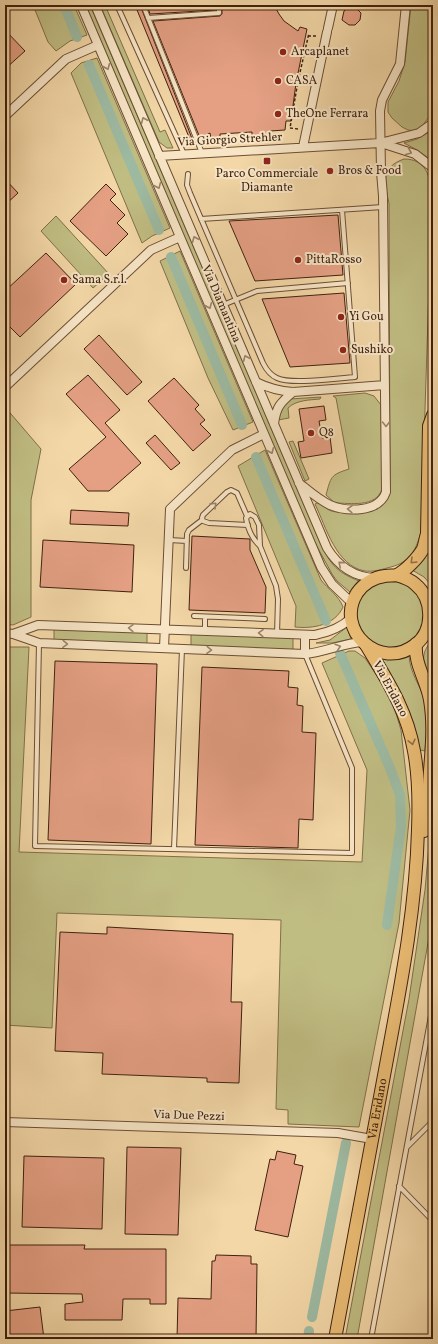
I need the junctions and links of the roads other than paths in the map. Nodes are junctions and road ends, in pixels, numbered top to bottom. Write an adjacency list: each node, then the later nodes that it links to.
1 (81, 5): 9 (street, Via Diamantina)
2 (95, 5): 16 (street, Via Diamantina, one-way to 2)
3 (117, 5): 15 (lane)
4 (143, 5): 8 (lane)
5 (219, 5): 8 (lane)
6 (333, 5): 13 (street)
7 (406, 5): 12 (street)
8 (148, 18): 14 (lane)
9 (98, 45): 10 (street); 22 (street, Via Diamantina, one-way to 22)
10 (5, 116)
11 (433, 123): 12 (street, Via Giorgio Strehler)
12 (380, 143): 13 (street, Via Giorgio Strehler); 17 (street, Via Giorgio Strehler, one-way to 17); 19 (street)
13 (303, 147): 14 (street, Via Giorgio Strehler)
14 (202, 153): 15 (street, Via Giorgio Strehler)
15 (184, 154): 16 (street, Via Giorgio Strehler)
16 (159, 156): 25 (street, Via Diamantina, one-way to 16)
17 (433, 168)
18 (188, 174): 21 (lane)
19 (383, 207): 20 (lane); 27 (street)
20 (342, 210): 21 (lane); 23 (lane)
21 (201, 218): 24 (lane)
22 (180, 237): 28 (street); 32 (street, Via Diamantina, one-way to 32)
23 (348, 283): 24 (lane); 24 (lane)
24 (236, 300): 25 (lane)
25 (223, 305): 26 (street, Via Diamantina, one-way to 25)
26 (256, 382): 29 (street); 31 (street, Via Diamantina)
27 (385, 385): 29 (street); 33 (street, one-way to 33)
28 (5, 387)
29 (293, 392): 31 (street)
30 (433, 415): 41 (main road, one-way to 41)
31 (274, 425): 33 (street, Via Diamantina)
32 (264, 434): 37 (street); 43 (street, Via Diamantina, one-way to 43)
33 (299, 483): 42 (street, Via Diamantina, one-way to 33)
34 (247, 516): 35 (lane, one-way to 34); 36 (lane); 39 (lane)
35 (202, 520): 36 (lane); 38 (lane)
36 (248, 525): 39 (lane)
37 (168, 540): 38 (lane); 49 (street)
38 (186, 541): 40 (lane)
39 (260, 546): 52 (lane)
40 (186, 568)
41 (396, 575): 42 (main road, Via Eridano); 44 (main road)
42 (376, 578): 43 (main road, Via Eridano)
43 (352, 604): 47 (main road, Via Eridano)
44 (431, 611): 56 (main road)
45 (194, 616): 46 (lane)
46 (205, 617): 48 (lane); 50 (lane)
47 (351, 618): 53 (street); 55 (main road, Via Eridano)
48 (265, 619)
49 (164, 630): 50 (street); 51 (street, one-way to 51); 57 (street)
50 (205, 631): 52 (street, one-way to 50)
51 (9, 633): 54 (street)
52 (277, 634): 53 (street)
53 (305, 635): 59 (street)
54 (40, 643): 57 (street, one-way to 57); 60 (lane)
55 (364, 643): 56 (main road, Via Eridano); 59 (street, one-way to 55); 61 (main road, Via Eridano, one-way to 61)
56 (416, 644): 61 (main road, Via Eridano)
57 (164, 648): 58 (street)
58 (182, 648): 59 (street, one-way to 59); 60 (lane)
59 (305, 654): 60 (lane)
60 (174, 849)
61 (416, 878): 65 (main road, Via Eridano)
62 (433, 1005): 66 (lane)
63 (433, 1121): 66 (lane)
64 (5, 1122): 65 (street, Via Due Pezzi)
65 (367, 1138): 69 (main road, Via Eridano)
66 (406, 1147): 67 (lane)
67 (399, 1186): 68 (lane); 70 (lane)
68 (433, 1221)
69 (335, 1339)
70 (371, 1339)

